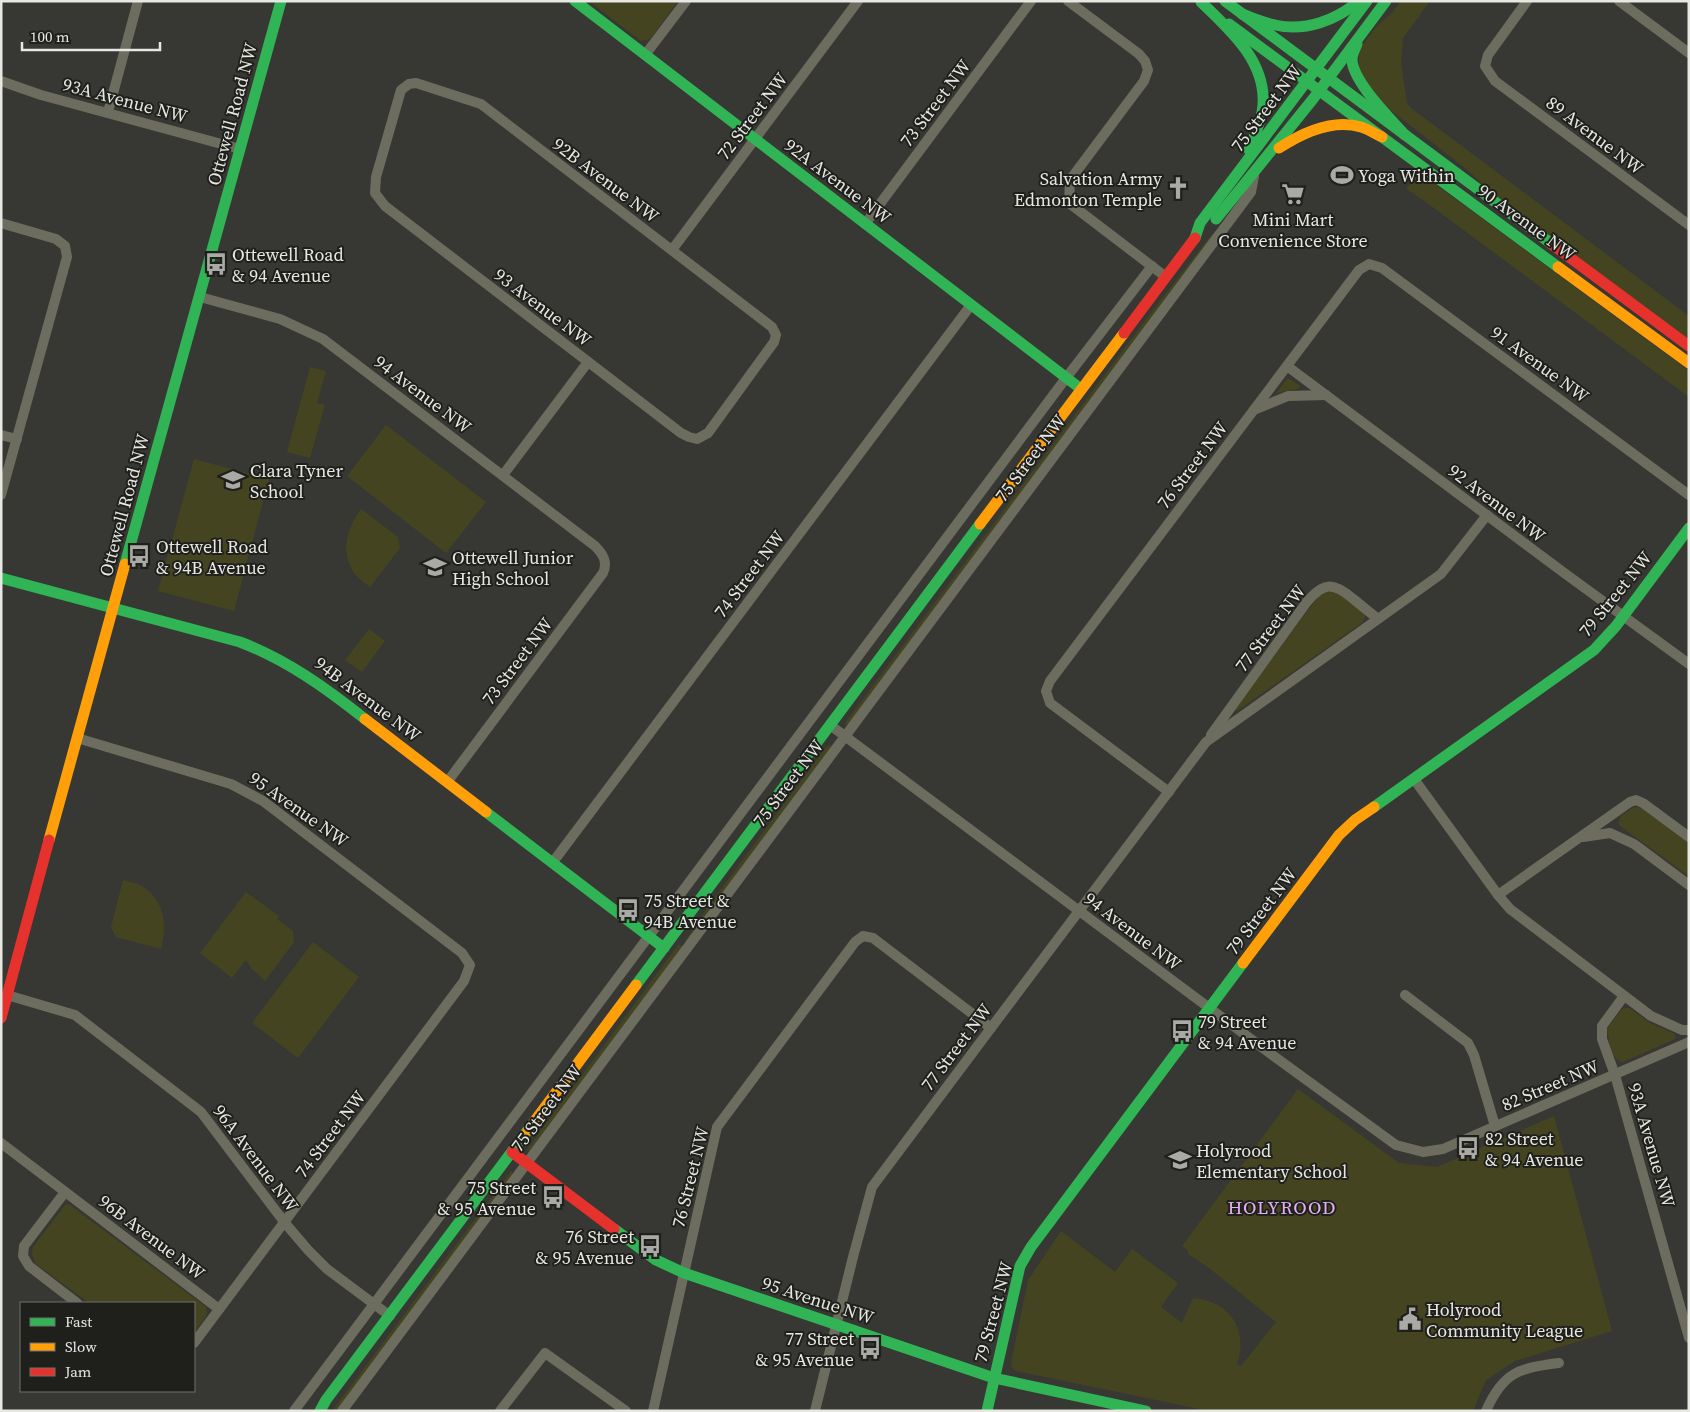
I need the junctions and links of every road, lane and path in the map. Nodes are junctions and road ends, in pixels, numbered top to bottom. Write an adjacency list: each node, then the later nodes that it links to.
1 (138, 1): 24 (street)
2 (281, 1): 28 (street, Ottewell Road NW)
3 (575, 1): 18 (street, 92A Avenue NW)
4 (686, 1): 18 (street)
5 (858, 1): 27 (street, 72 Street NW)
6 (1032, 1): 34 (street, 73 Street NW)
7 (1068, 1): 39 (street)
8 (1225, 1): 15 (street, 90 Avenue NW)
9 (1359, 1): 15 (street)
10 (1367, 1): 19 (street, 75 Street NW)
11 (1386, 1): 16 (street, 75 Street NW)
12 (1527, 1): 35 (street, 89 Avenue NW)
13 (1619, 1): 17 (street)
14 (1200, 2): 22 (street, 90 Avenue NW); 30 (street)
15 (1242, 14): 19 (street, 90 Avenue NW)
16 (1359, 38): 20 (street, 75 Street NW); 25 (street)
17 (1689, 53)
18 (645, 55): 27 (street, 92A Avenue NW)
19 (1316, 70): 20 (street, 90 Avenue NW); 22 (street, 75 Street NW)
20 (1328, 79): 23 (street, 75 Street NW); 25 (street, 90 Avenue NW)
21 (1, 81): 24 (street, 93A Avenue NW)
22 (1307, 82): 23 (street, 90 Avenue NW); 30 (street, 75 Street NW)
23 (1319, 91): 26 (street, 90 Avenue NW); 29 (street, 75 Street NW)
24 (108, 112): 28 (street, 93A Avenue NW)
25 (1405, 135): 43 (street, 90 Avenue NW)
26 (1382, 137): 29 (street); 45 (street, 90 Avenue NW)
27 (755, 139): 34 (street, 92A Avenue NW); 37 (street, 72 Street NW)
28 (240, 149): 41 (street, Ottewell Road NW)
29 (1270, 153): 31 (street, 75 Street NW)
30 (1243, 167): 36 (street, 75 Street NW)
31 (1254, 173): 36 (street, 75 Street NW); 66 (street, 75 Street NW)
32 (375, 193): 37 (street, 92B Avenue NW); 44 (street, 93 Avenue NW)
33 (1, 224): 52 (street)
34 (865, 224): 42 (street, 92A Avenue NW)
35 (1689, 225)
36 (1196, 237): 40 (street, 75 Street NW)
37 (672, 250): 53 (street, 92B Avenue NW)
38 (1369, 264): 46 (street, 76 Street NW); 56 (street, 91 Avenue NW)
39 (1152, 266): 40 (street); 47 (street, 75 Street NW)
40 (1166, 276): 48 (street, 75 Street NW)
41 (200, 297): 54 (street, 94 Avenue NW); 61 (street, Ottewell Road NW)
42 (970, 305): 47 (street, 92A Avenue NW); 74 (street, 74 Street NW)
43 (1689, 346)
44 (588, 362): 53 (street, 93 Avenue NW); 54 (street)
45 (1689, 363)
46 (1287, 366): 49 (street, 92 Avenue NW); 50 (street, 76 Street NW)
47 (1066, 378): 48 (street, 92A Avenue NW); 78 (street, 75 Street NW)
48 (1081, 389): 65 (street, 75 Street NW)
49 (1326, 395): 50 (street); 57 (street, 92 Avenue NW)
50 (1254, 410): 71 (street, 76 Street NW)
51 (1, 435): 52 (street)
52 (17, 439): 55 (street)
53 (697, 439)
54 (503, 475): 59 (street, 94 Avenue NW)
55 (1, 495)
56 (1689, 495)
57 (1487, 515): 62 (street, 92 Avenue NW); 63 (street, 77 Street NW)
58 (1689, 528): 62 (street, 79 Street NW)
59 (604, 558): 70 (street, 73 Street NW)
60 (1, 578): 61 (street, 94B Avenue NW)
61 (114, 609): 67 (street, Ottewell Road NW); 70 (street, 94B Avenue NW)
62 (1624, 616): 64 (street, 92 Avenue NW); 69 (street, 79 Street NW)
63 (1377, 618): 68 (street, 77 Street NW); 68 (street, 77 Street NW)
64 (1689, 664)
65 (830, 725): 66 (street, 94 Avenue NW); 79 (street, 75 Street NW)
66 (844, 736): 77 (street, 94 Avenue NW); 94 (street, 75 Street NW)
67 (77, 738): 80 (street, 95 Avenue NW); 81 (street, Ottewell Road NW)
68 (1206, 742): 71 (street, 77 Street NW)
69 (1414, 779): 76 (street); 84 (street, 79 Street NW)
70 (448, 781): 74 (street, 94B Avenue NW)
71 (1169, 792): 77 (street, 77 Street NW)
72 (1580, 837): 73 (street); 75 (street); 76 (street)
73 (1689, 837)
74 (553, 862): 78 (street, 94B Avenue NW)
75 (1689, 885)
76 (1498, 895): 83 (street)
77 (1079, 911): 84 (street, 94 Avenue NW); 86 (street, 77 Street NW)
78 (649, 936): 79 (street, 94B Avenue NW); 99 (street, 75 Street NW)
79 (664, 948): 92 (street, 75 Street NW)
80 (470, 965): 96 (street, 74 Street NW)
81 (8, 995): 85 (street, Ottewell Road NW); 96 (street, 96A Avenue NW)
82 (1405, 995): 90 (street)
83 (1624, 996): 87 (street); 89 (street, 93A Avenue NW)
84 (1210, 1008): 93 (street, 94 Avenue NW); 106 (street, 79 Street NW)
85 (1, 1018)
86 (991, 1028): 97 (street, 76 Street NW); 102 (street, 77 Street NW)
87 (1689, 1030)
88 (1689, 1042): 89 (street, 82 Street NW)
89 (1615, 1075): 90 (street, 82 Street NW); 103 (street, 93A Avenue NW)
90 (1495, 1126): 93 (street, 82 Street NW)
91 (1, 1143): 95 (street, 96B Avenue NW)
92 (512, 1152): 94 (street, 95 Avenue NW); 101 (street, 75 Street NW)
93 (1423, 1152)
94 (526, 1163): 97 (street, 95 Avenue NW); 111 (street, 75 Street NW)
95 (65, 1192): 98 (street); 100 (street, 96B Avenue NW)
96 (285, 1223): 99 (street, 96A Avenue NW); 100 (street, 74 Street NW)
97 (684, 1273): 102 (street, 95 Avenue NW); 114 (street, 76 Street NW)
98 (76, 1302)
99 (374, 1304): 101 (street, 96A Avenue NW); 108 (street, 75 Street NW)
100 (219, 1309): 104 (street, 74 Street NW)
101 (390, 1316): 107 (street, 75 Street NW)
102 (836, 1325): 106 (street, 95 Avenue NW); 115 (street, 77 Street NW)
103 (1689, 1338)
104 (195, 1342)
105 (1559, 1363): 118 (street)
106 (994, 1378): 116 (street, 79 Street NW); 117 (street, 95 Avenue NW)
107 (326, 1400): 109 (street, 75 Street NW); 110 (street, 75 Street NW)
108 (294, 1411)
109 (316, 1411)
110 (320, 1411)
111 (342, 1411)
112 (500, 1411): 113 (street)
113 (626, 1411)
114 (653, 1411)
115 (815, 1411)
116 (987, 1411)
117 (1146, 1411)
118 (1486, 1411)

